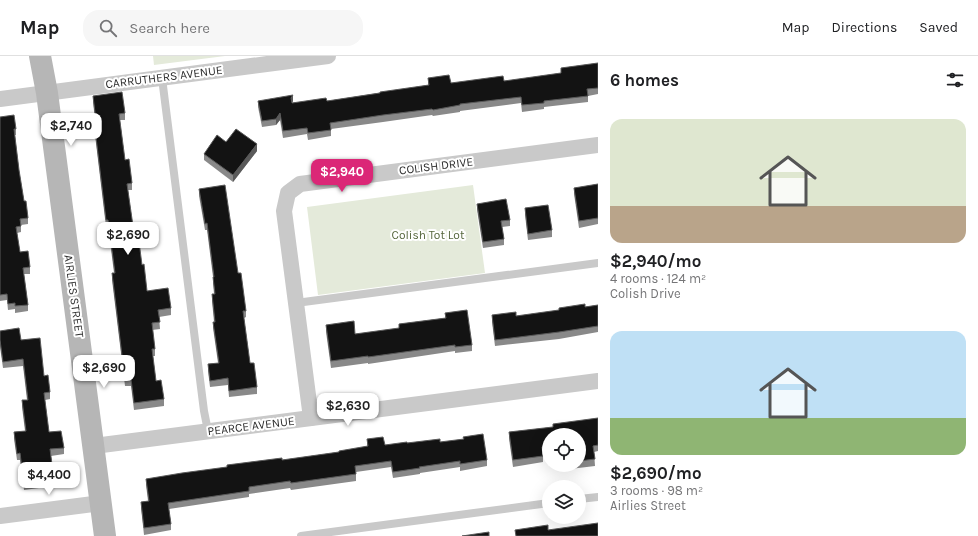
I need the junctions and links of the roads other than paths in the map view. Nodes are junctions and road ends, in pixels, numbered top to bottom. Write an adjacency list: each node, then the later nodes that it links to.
1 (40, 56): 4 (street, AIRLIES STREET)
2 (328, 56): 3 (street, CARRUTHERS AVENUE)
3 (162, 78): 4 (street, CARRUTHERS AVENUE); 11 (lane)
4 (47, 92): 5 (street, CARRUTHERS AVENUE); 12 (street, AIRLIES STREET)
5 (0, 99)
6 (598, 145): 8 (street, COLISH DRIVE)
7 (598, 262): 8 (lane)
8 (296, 303): 10 (street, COLISH DRIVE)
9 (598, 381): 10 (street, PEARCE AVENUE)
10 (311, 418): 11 (street, PEARCE AVENUE)
11 (208, 432): 12 (street, PEARCE AVENUE)
12 (94, 446): 15 (street, AIRLIES STREET)
13 (598, 497): 14 (lane)
14 (586, 498)
15 (101, 503): 17 (street); 18 (street, AIRLIES STREET)
16 (542, 504): 19 (lane)
17 (0, 516)
18 (105, 536)
19 (301, 536)

